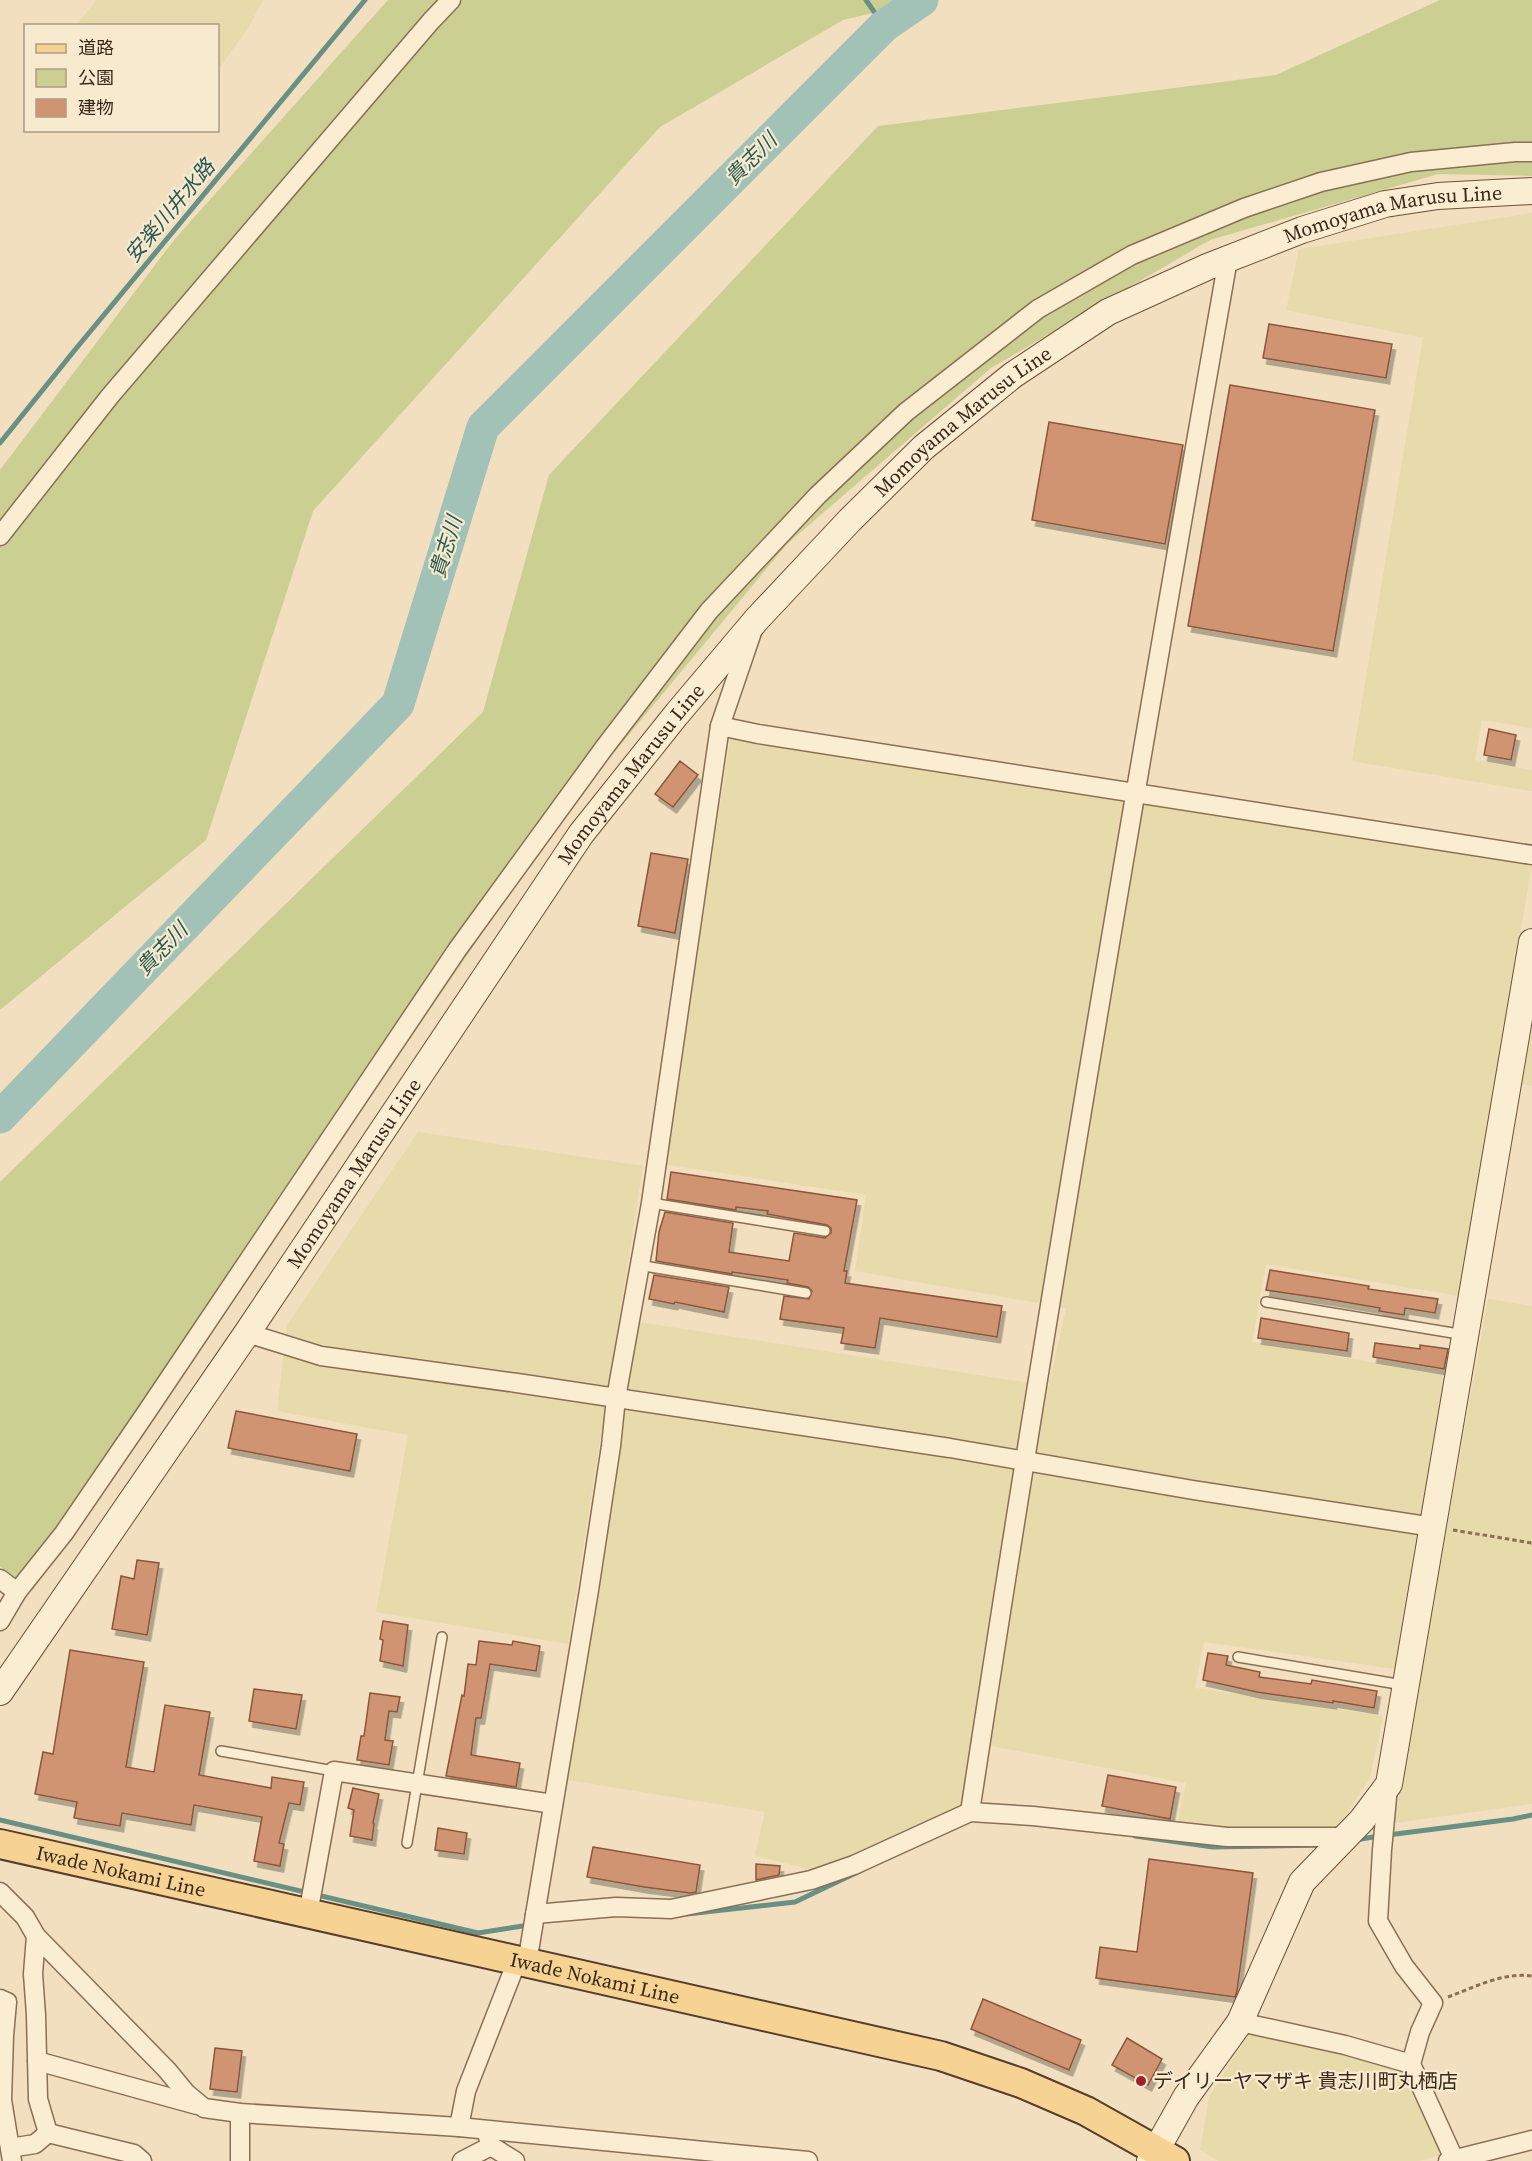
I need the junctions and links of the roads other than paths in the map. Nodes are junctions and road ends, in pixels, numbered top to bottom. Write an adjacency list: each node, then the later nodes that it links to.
1 (451, 0): 5 (street)
2 (1532, 152): 22 (street)
3 (1532, 191): 4 (main road, Momoyama Marusu Line)
4 (1228, 259): 6 (main road, Momoyama Marusu Line); 8 (street)
5 (0, 536)
6 (757, 619): 7 (street); 16 (main road, Momoyama Marusu Line)
7 (720, 726): 8 (street); 11 (street)
8 (1135, 792): 9 (street); 19 (street)
9 (1532, 855)
10 (1532, 942): 17 (main road)
11 (651, 1203): 12 (lane); 13 (street)
12 (825, 1231)
13 (638, 1265): 14 (lane); 18 (street)
14 (806, 1293)
15 (1266, 1302): 17 (lane)
16 (247, 1333): 18 (street); 27 (main road, Momoyama Marusu Line)
17 (1465, 1335): 20 (main road)
18 (616, 1398): 19 (street); 32 (street)
19 (1024, 1461): 20 (street); 33 (street)
20 (1433, 1527): 26 (main road)
21 (0, 1579): 22 (street)
22 (17, 1592): 23 (street)
23 (0, 1621)
24 (442, 1637): 30 (lane)
25 (1238, 1657): 26 (lane)
26 (1406, 1686): 31 (main road)
27 (0, 1692)
28 (221, 1751): 29 (lane)
29 (334, 1771): 30 (street); 38 (street)
30 (417, 1784): 32 (street); 35 (lane)
31 (1389, 1784): 34 (main road); 45 (street)
32 (553, 1804): 39 (street)
33 (970, 1812): 34 (street); 39 (street)
34 (1346, 1836): 43 (main road)
35 (407, 1843)
36 (0, 1844): 38 (main road, Iwade Nokami Line)
37 (0, 1892): 40 (street)
38 (308, 1914): 41 (main road, Iwade Nokami Line)
39 (535, 1914): 41 (street)
40 (36, 1936): 44 (street); 46 (street)
41 (522, 1962): 48 (street); 53 (main road, Iwade Nokami Line)
42 (0, 1999): 52 (street)
43 (1240, 2022): 45 (street); 53 (main road)
44 (37, 2061): 46 (street); 49 (street)
45 (1410, 2064): 54 (street)
46 (204, 2108): 47 (street)
47 (240, 2113): 48 (street); 56 (street)
48 (459, 2127): 50 (street)
49 (48, 2133): 52 (street); 55 (street)
50 (488, 2139): 57 (street); 58 (street); 59 (street)
51 (1532, 2140): 54 (street)
52 (11, 2154)
53 (1160, 2157)
54 (1451, 2160)
55 (142, 2161)
56 (240, 2161)
57 (462, 2161)
58 (515, 2161)
59 (808, 2161)

